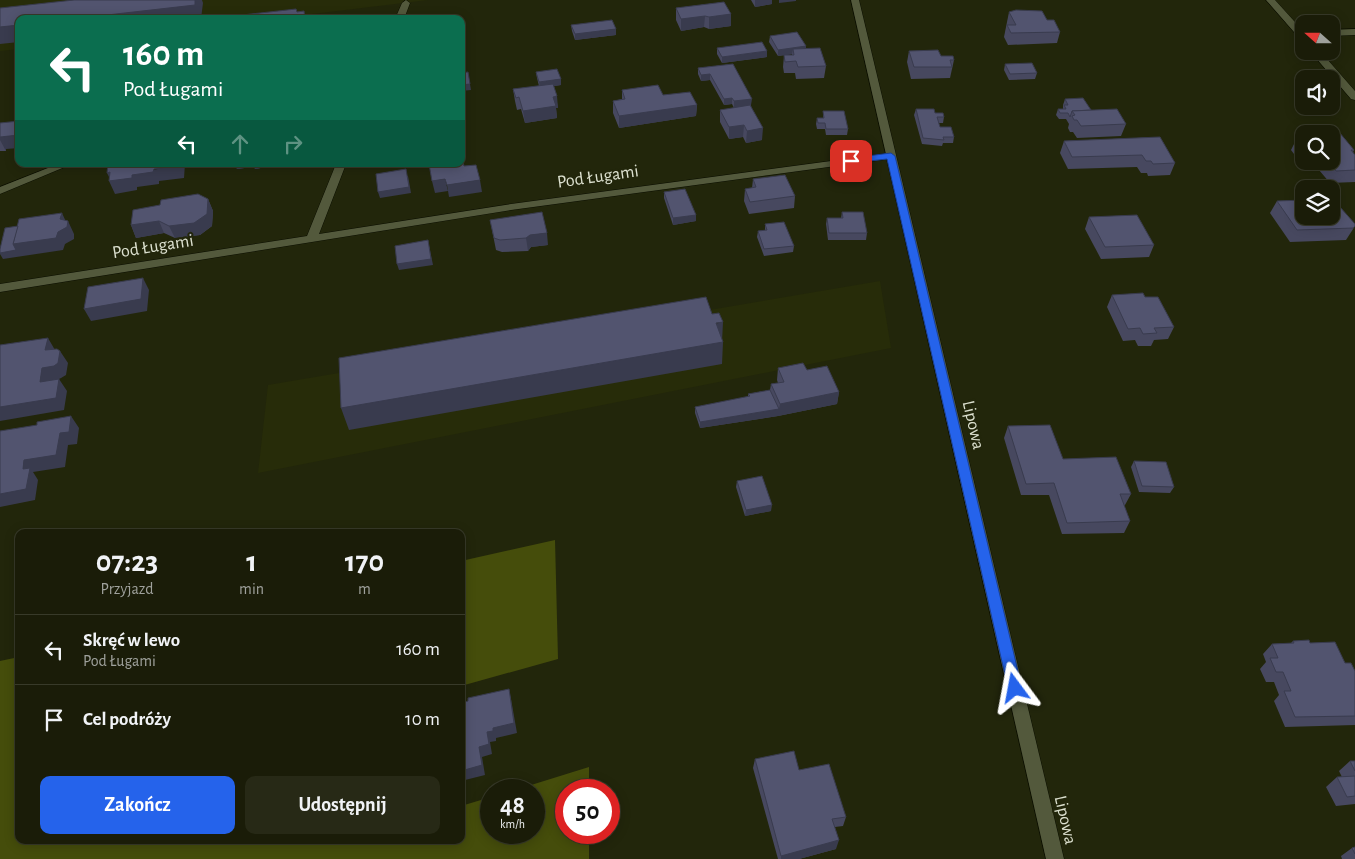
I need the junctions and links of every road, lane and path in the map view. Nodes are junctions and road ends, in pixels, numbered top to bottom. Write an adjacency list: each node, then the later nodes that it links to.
1 (856, 0): 10 (street, Lipowa)
2 (1270, 0): 5 (street)
3 (406, 3): 4 (street)
4 (401, 15)
5 (1295, 27)
6 (1355, 32): 7 (street)
7 (1340, 33)
8 (1323, 60): 9 (street)
9 (1355, 97)
10 (891, 156): 14 (street, Pod Ługami); 16 (street, Lipowa)
11 (60, 167): 13 (street)
12 (340, 167): 14 (street)
13 (0, 191)
14 (311, 239): 15 (street, Pod Ługami)
15 (0, 288)
16 (1055, 859)

